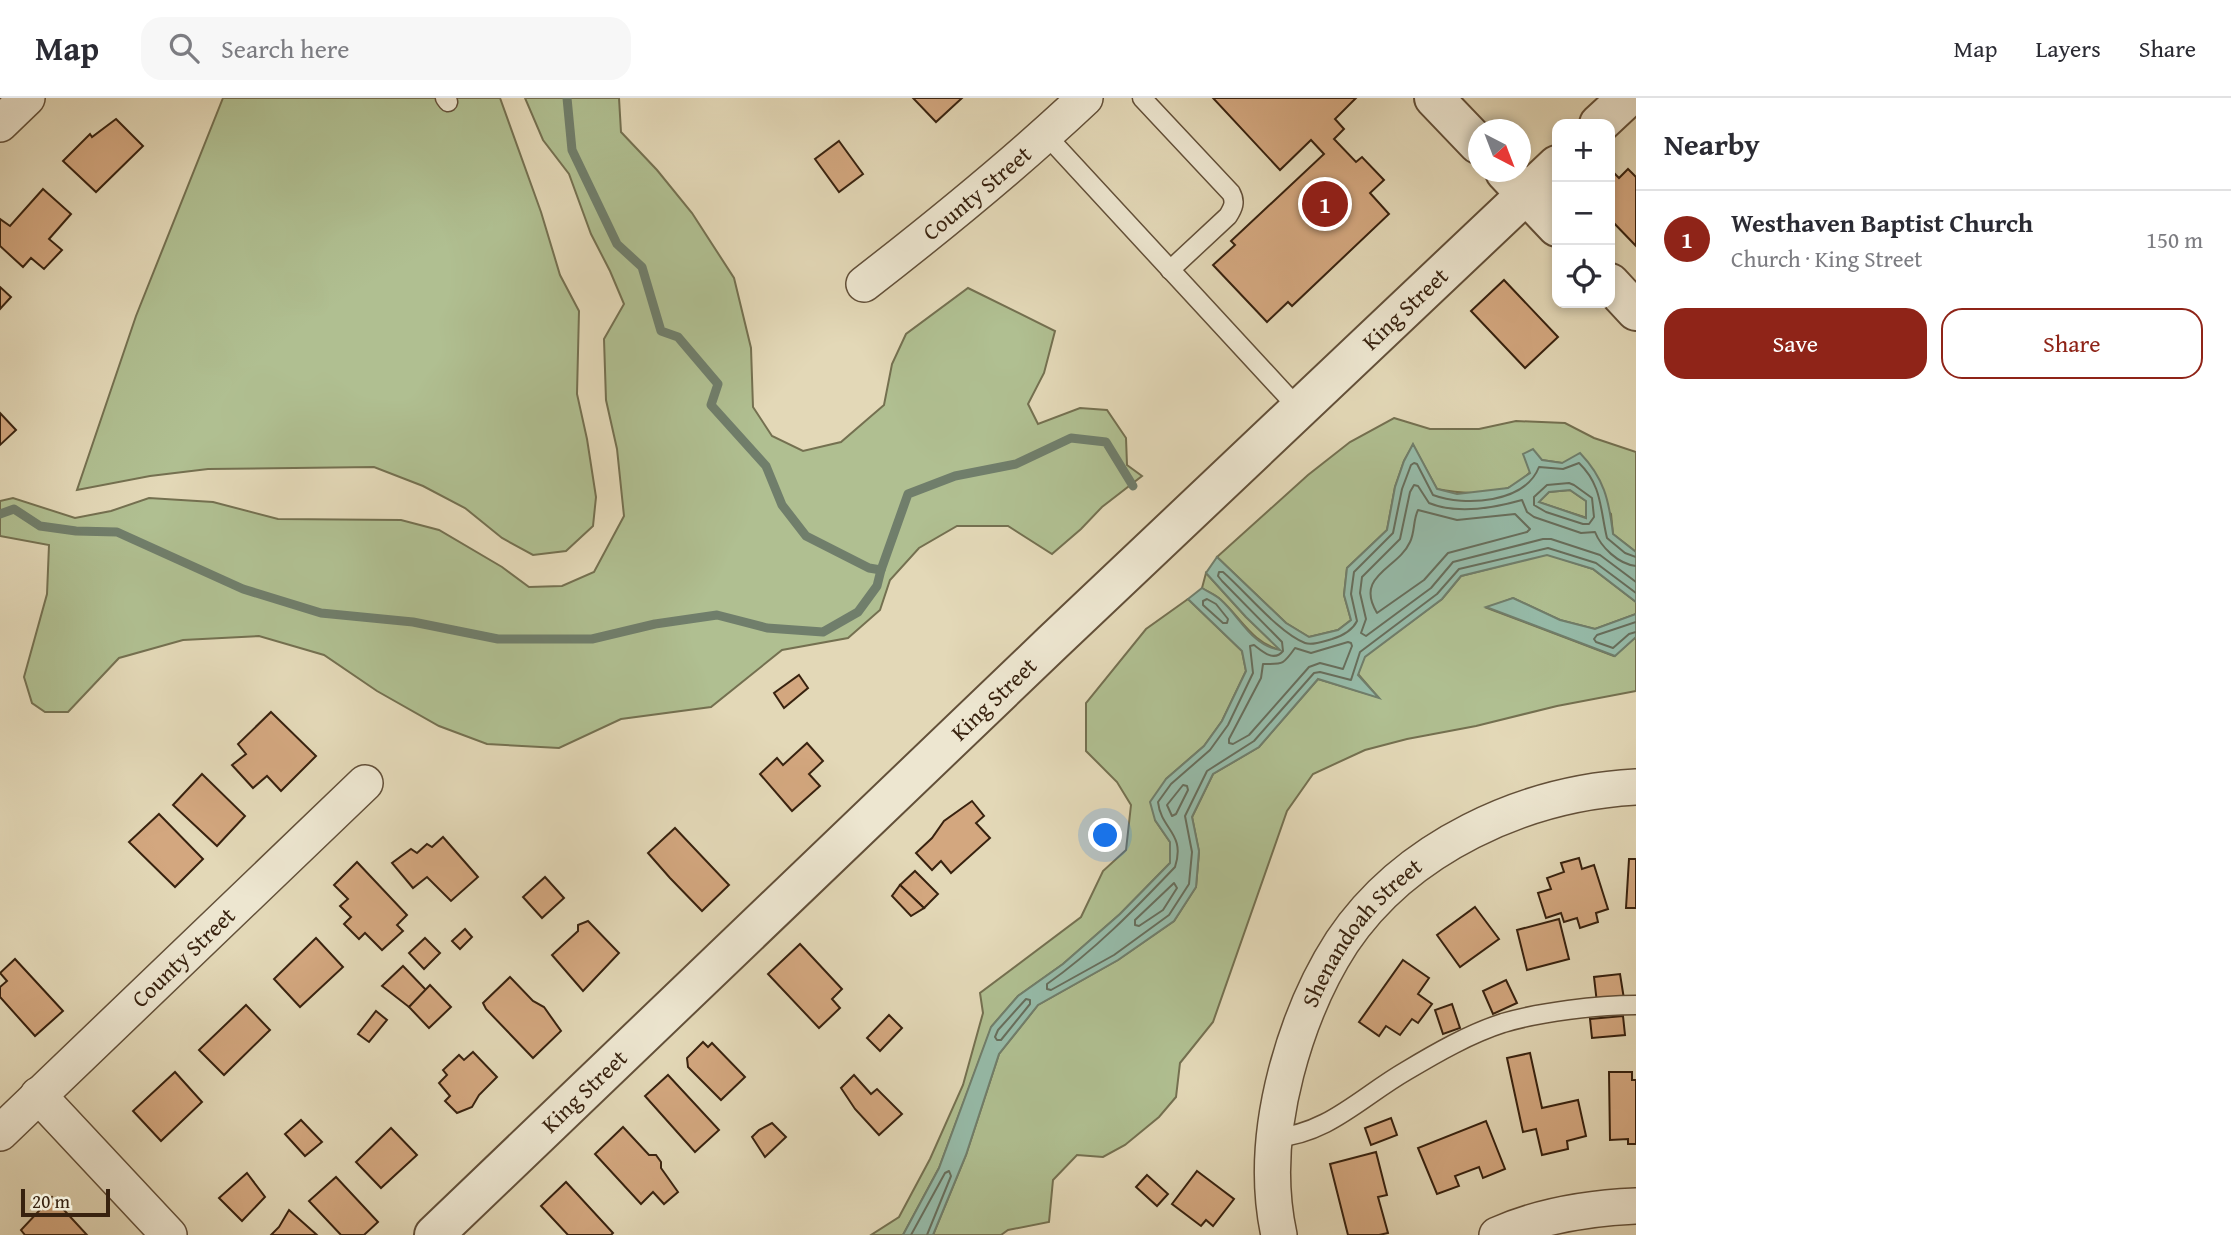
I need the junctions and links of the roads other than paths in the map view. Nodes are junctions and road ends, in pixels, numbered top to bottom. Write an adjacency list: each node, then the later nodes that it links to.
1 (27, 98): 7 (street)
2 (1085, 98): 9 (street, County Street)
3 (1142, 98): 13 (lane)
4 (1434, 98): 8 (street)
5 (1627, 98): 6 (street)
6 (1604, 119)
7 (0, 124)
8 (1468, 133)
9 (1046, 135): 13 (lane); 14 (street, County Street)
10 (1552, 167): 11 (street, King Street)
11 (1516, 183): 12 (street); 17 (street, King Street)
12 (1552, 222)
13 (1170, 270): 17 (lane)
14 (864, 284)
15 (1615, 288): 16 (street)
16 (1636, 311)
17 (1299, 409): 26 (street, King Street)
18 (365, 783): 21 (street, County Street)
19 (1636, 787): 23 (street, Shenandoah Street)
20 (1636, 1005): 23 (lane)
21 (38, 1096): 22 (street, County Street); 25 (street)
22 (0, 1133)
23 (1274, 1138): 27 (street, Shenandoah Street)
24 (1636, 1206): 28 (street)
25 (169, 1235)
26 (434, 1235)
27 (1279, 1235)
28 (1497, 1235)

